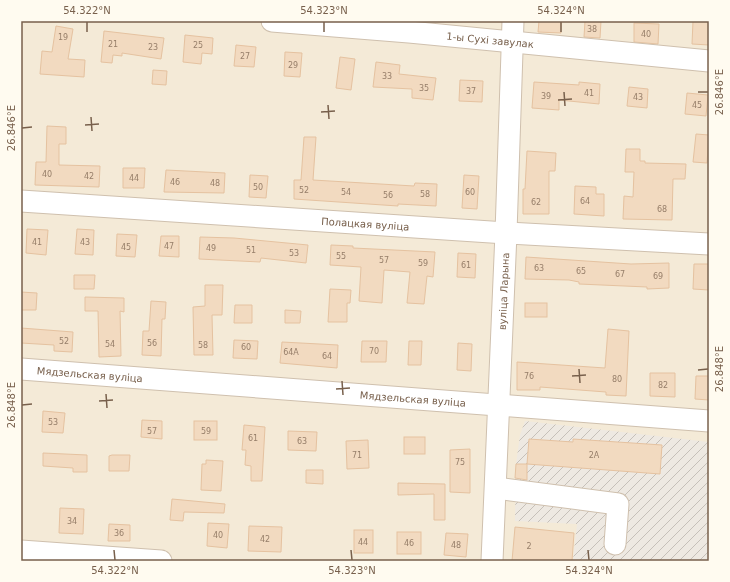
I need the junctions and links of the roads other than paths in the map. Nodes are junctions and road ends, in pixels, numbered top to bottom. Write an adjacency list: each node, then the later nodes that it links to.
1 (272, 21): 3 (street, 1-ы Сухі завулак)
2 (513, 21): 3 (street, вуліца Ларына)
3 (511, 42): 4 (street, 1-ы Сухі завулак); 6 (street, вуліца Ларына)
4 (709, 62)
5 (21, 201): 6 (street, Полацкая вуліца)
6 (506, 233): 7 (street, Полацкая вуліца); 9 (street, вуліца Ларына)
7 (709, 244)
8 (21, 369): 9 (street, Мядзельская вуліца)
9 (498, 405): 10 (street, Мядзельская вуліца); 11 (street, вуліца Ларына)
10 (709, 421)
11 (496, 488): 12 (street); 15 (street, вуліца Ларына)
12 (615, 544)
13 (21, 551): 14 (street)
14 (161, 561)
15 (492, 561)

